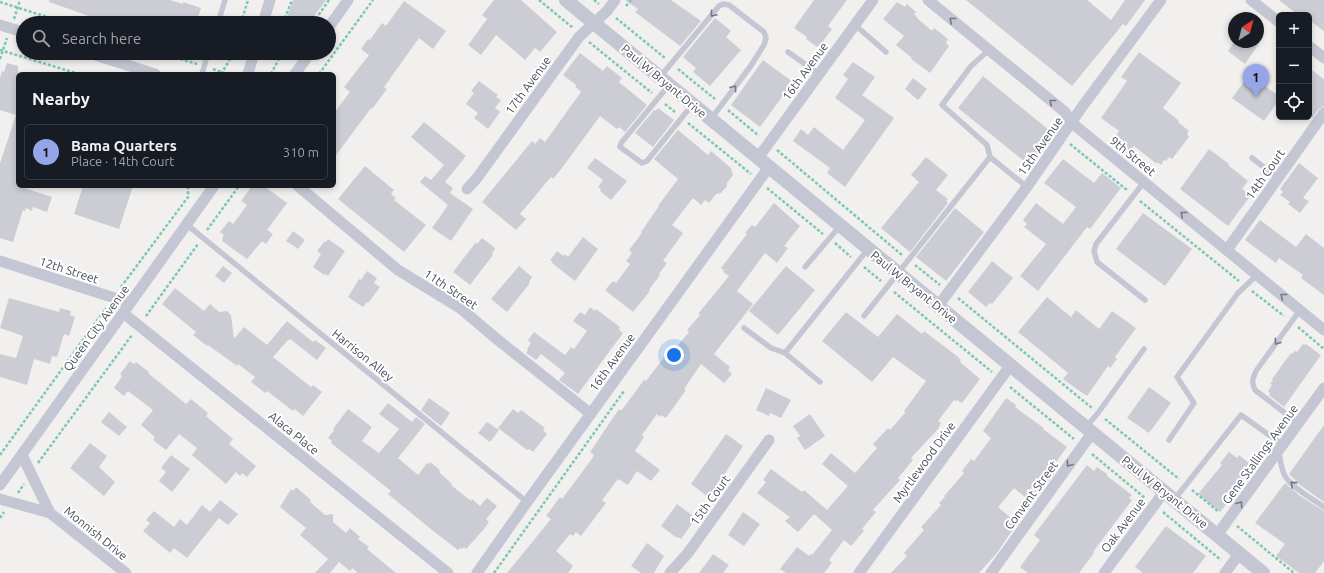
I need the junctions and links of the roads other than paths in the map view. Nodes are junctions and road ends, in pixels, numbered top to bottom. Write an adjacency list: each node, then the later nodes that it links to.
1 (226, 0): 10 (lane)
2 (270, 0): 11 (street)
3 (348, 0): 12 (street)
4 (566, 0): 14 (street, Paul W Bryant Drive)
5 (615, 0): 14 (street, 17th Avenue)
6 (873, 0): 16 (street, 16th Avenue)
7 (928, 0): 19 (street, 9th Street, one-way to 7)
8 (1161, 0): 36 (street, 15th Avenue)
9 (1251, 0): 13 (street)
10 (220, 16)
11 (265, 16)
12 (336, 17)
13 (1276, 20)
14 (594, 23): 32 (street, Paul W Bryant Drive); 45 (street, 17th Avenue)
15 (0, 25): 17 (street)
16 (855, 25): 21 (lane); 31 (street, 16th Avenue)
17 (16, 30)
18 (1312, 48): 22 (street)
19 (989, 50): 36 (street, 9th Street, one-way to 19); 37 (lane)
20 (788, 52): 31 (lane)
21 (886, 52)
22 (1324, 58)
23 (111, 60): 27 (street)
24 (206, 60): 28 (lane)
25 (252, 60): 29 (street)
26 (305, 60): 30 (street)
27 (149, 72)
28 (203, 72)
29 (249, 72)
30 (296, 72)
31 (818, 74): 38 (street, 16th Avenue)
32 (665, 81): 33 (street, Paul W Bryant Drive); 33 (lane); 35 (lane, one-way to 32)
33 (692, 104): 35 (street, Paul W Bryant Drive)
34 (1324, 113): 41 (street, 14th Court)
35 (711, 119): 38 (street, Paul W Bryant Drive)
36 (1072, 123): 42 (street, 9th Street); 43 (street, 15th Avenue)
37 (990, 157): 43 (lane); 53 (lane)
38 (758, 158): 40 (street, Paul W Bryant Drive)
39 (1252, 158): 41 (lane)
40 (769, 167): 48 (street, Paul W Bryant Drive); 68 (street, 16th Avenue)
41 (1278, 178): 50 (street, 14th Court)
42 (1144, 182): 50 (street, 9th Street, one-way to 42); 55 (lane)
43 (1027, 187): 57 (street, 15th Avenue)
44 (300, 188): 68 (street, 11th Street)
45 (467, 190)
46 (209, 191): 47 (street, Queen City Avenue)
47 (186, 224): 56 (street, Queen City Avenue); 78 (lane, Harrison Alley)
48 (840, 225): 49 (street, Paul W Bryant Drive); 52 (lane)
49 (868, 249): 53 (street, Paul W Bryant Drive); 64 (lane)
50 (1227, 250): 54 (street, 9th Street)
51 (0, 261): 56 (street, 12th Street)
52 (805, 267)
53 (898, 273): 57 (street, Paul W Bryant Drive); 60 (lane)
54 (1257, 275): 58 (street, 9th Street, one-way to 54); 72 (lane)
55 (1146, 300)
56 (130, 303): 59 (street, Queen City Avenue)
57 (938, 306): 65 (street, Paul W Bryant Drive)
58 (1300, 310): 62 (street, 9th Street); 69 (lane, one-way to 69)
59 (123, 313): 74 (street, Queen City Avenue); 84 (street, Alaca Place)
60 (864, 316)
61 (744, 328): 64 (lane)
62 (1324, 330)
63 (1144, 349): 70 (lane)
64 (785, 353): 66 (lane)
65 (1010, 366): 70 (street, Paul W Bryant Drive); 87 (street, Myrtlewood Drive)
66 (820, 382)
67 (1324, 388): 69 (street, Gene Stallings Avenue)
68 (591, 414): 78 (street, 16th Avenue)
69 (1298, 423): 73 (street, Gene Stallings Avenue)
70 (1089, 430): 76 (street, Paul W Bryant Drive); 88 (street, Convent Street, one-way to 88)
71 (769, 440): 86 (street, 15th Court)
72 (1168, 440)
73 (1281, 448): 76 (lane); 79 (lane, one-way to 73); 81 (street, Gene Stallings Avenue, one-way to 73)
74 (22, 454): 75 (street, Queen City Avenue); 80 (street, Monnish Drive)
75 (0, 485)
76 (1169, 496): 81 (street, Paul W Bryant Drive); 89 (street, Oak Avenue)
77 (5, 501): 80 (street, Monnish Drive)
78 (526, 502): 85 (street, 16th Avenue)
79 (1324, 507)
80 (50, 513): 83 (street, Monnish Drive)
81 (1217, 535): 82 (street, Paul W Bryant Drive)
82 (1239, 554): 90 (street); 91 (street, Paul W Bryant Drive)
83 (126, 573)
84 (448, 573)
85 (477, 573)
86 (670, 573)
87 (859, 573)
88 (991, 573)
89 (1104, 573)
90 (1225, 573)
91 (1263, 573)

